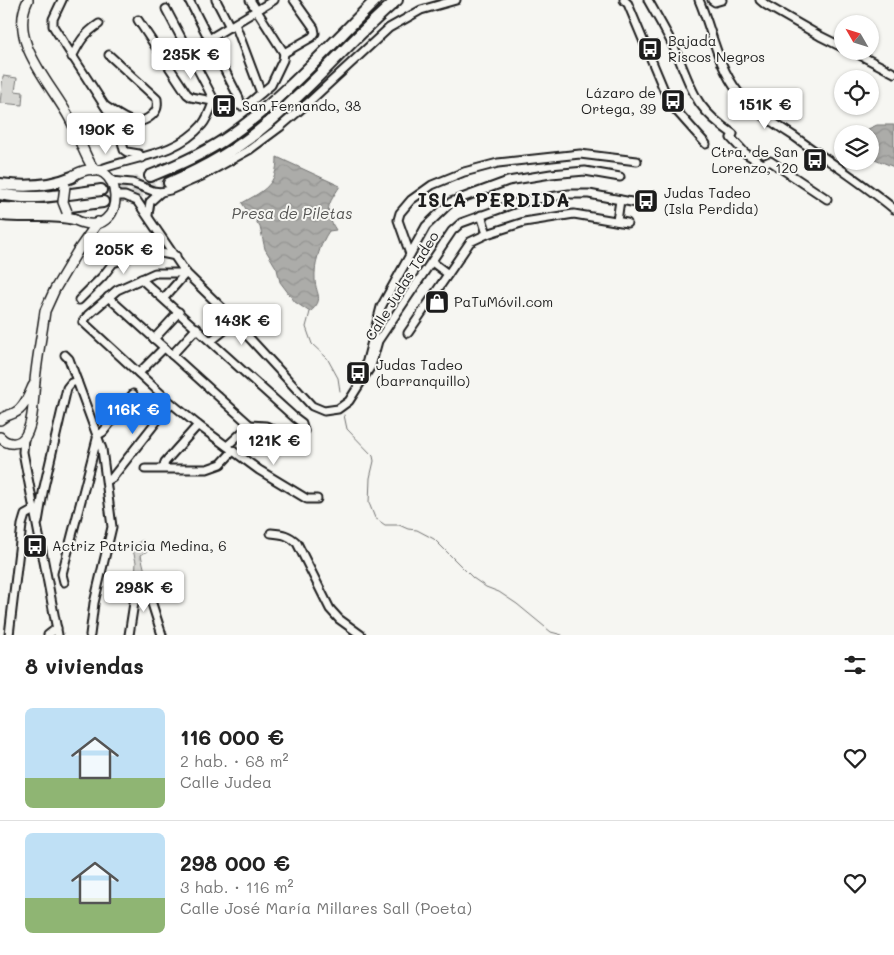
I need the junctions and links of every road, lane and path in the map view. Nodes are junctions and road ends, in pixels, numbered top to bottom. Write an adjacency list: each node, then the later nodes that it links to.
1 (28, 0): 37 (main road)
2 (62, 0): 27 (street)
3 (189, 0): 22 (street)
4 (216, 0): 21 (street)
5 (250, 0): 18 (street)
6 (274, 0): 18 (street)
7 (294, 0): 25 (street)
8 (376, 0): 44 (highway)
9 (397, 0): 47 (highway)
10 (456, 0): 51 (street)
11 (624, 0): 38 (street)
12 (648, 0): 55 (street)
13 (700, 0): 61 (street)
14 (712, 0): 15 (street)
15 (722, 0)
16 (760, 0): 23 (street)
17 (166, 9): 24 (street)
18 (256, 12): 21 (street); 25 (street)
19 (138, 20): 29 (street)
20 (99, 24): 27 (street)
21 (232, 25): 22 (street); 31 (street)
22 (209, 39): 24 (street); 34 (street)
23 (834, 43)
24 (187, 50): 29 (street); 32 (street)
25 (284, 53): 31 (street)
26 (110, 55): 35 (street)
27 (72, 57): 33 (street)
28 (869, 60): 30 (street)
29 (165, 62): 32 (street)
30 (894, 73)
31 (261, 93): 34 (street)
32 (214, 100): 34 (street); 39 (street)
33 (102, 104): 35 (street); 36 (street)
34 (241, 106)
35 (123, 118): 36 (street)
36 (119, 128): 39 (street)
37 (80, 144): 42 (main road); 43 (main road)
38 (706, 144)
39 (142, 158): 41 (street)
40 (637, 161): 71 (street)
41 (124, 162): 42 (street); 46 (street)
42 (96, 171): 43 (main road); 46 (main road)
43 (73, 176): 48 (highway); 65 (main road, bridge)
44 (150, 176)
45 (620, 177): 71 (street)
46 (110, 180): 49 (street); 53 (main road)
47 (169, 183)
48 (0, 184)
49 (140, 187): 51 (street); 53 (street)
50 (101, 190): 52 (highway)
51 (161, 192): 64 (street)
52 (0, 194)
53 (116, 196): 54 (street); 59 (main road)
54 (129, 197): 59 (street); 64 (street)
55 (827, 199)
56 (620, 200): 60 (street, Calle Judas Tadeo); 63 (street, Calle Judas Tadeo); 66 (street)
57 (103, 202): 58 (highway)
58 (0, 208)
59 (114, 208): 67 (main road)
60 (647, 208)
61 (894, 209)
62 (0, 214): 65 (highway)
63 (481, 215): 69 (street); 73 (street, Calle Judas Tadeo)
64 (148, 216): 72 (street)
65 (72, 217): 67 (main road); 70 (main road)
66 (617, 221): 68 (street); 69 (street)
67 (98, 222): 70 (main road)
68 (628, 223)
69 (488, 234): 75 (street)
70 (77, 252): 91 (main road)
71 (410, 254): 90 (street)
72 (176, 256): 74 (street); 79 (street)
73 (432, 262): 75 (street); 90 (street, Calle Judas Tadeo)
74 (186, 273): 76 (street); 78 (street); 81 (street)
75 (448, 274): 83 (street)
76 (141, 279): 77 (street); 78 (street)
77 (108, 297): 84 (street); 89 (street)
78 (164, 298): 80 (street)
79 (78, 300)
80 (179, 312): 82 (street); 84 (street)
81 (235, 322): 85 (street); 90 (street)
82 (197, 328): 85 (street); 88 (street)
83 (408, 333)
84 (154, 338): 86 (street)
85 (211, 341): 98 (street)
86 (164, 348): 88 (street); 89 (street)
87 (65, 355): 92 (street)
88 (172, 355): 98 (street)
89 (139, 373): 94 (street)
90 (363, 377)
91 (35, 382): 95 (main road); 99 (main road)
92 (77, 382): 100 (street); 111 (street)
93 (133, 394): 100 (street)
94 (171, 403): 97 (street); 109 (street)
95 (14, 414): 96 (main road); 99 (main road)
96 (0, 420)
97 (198, 425): 103 (street); 108 (street)
98 (250, 425): 103 (street)
99 (26, 433): 102 (main road); 106 (street)
100 (98, 435): 104 (street); 105 (street)
101 (0, 437): 102 (main road)
102 (8, 445): 106 (street)
103 (230, 448): 108 (street); 112 (street)
104 (104, 457): 105 (street); 109 (street)
105 (92, 460): 116 (street)
106 (24, 462): 110 (street)
107 (145, 468): 108 (street)
108 (162, 468)
109 (107, 481): 120 (street)
110 (29, 487): 111 (street); 113 (street)
111 (44, 487): 115 (street)
112 (317, 499)
113 (34, 510): 115 (street); 118 (street)
114 (271, 533): 123 (street)
115 (39, 537): 117 (street)
116 (64, 582)
117 (58, 632): 119 (street)
118 (9, 635)
119 (48, 635)
120 (90, 635)
121 (129, 635): 122 (street)
122 (162, 635)
123 (361, 635)

